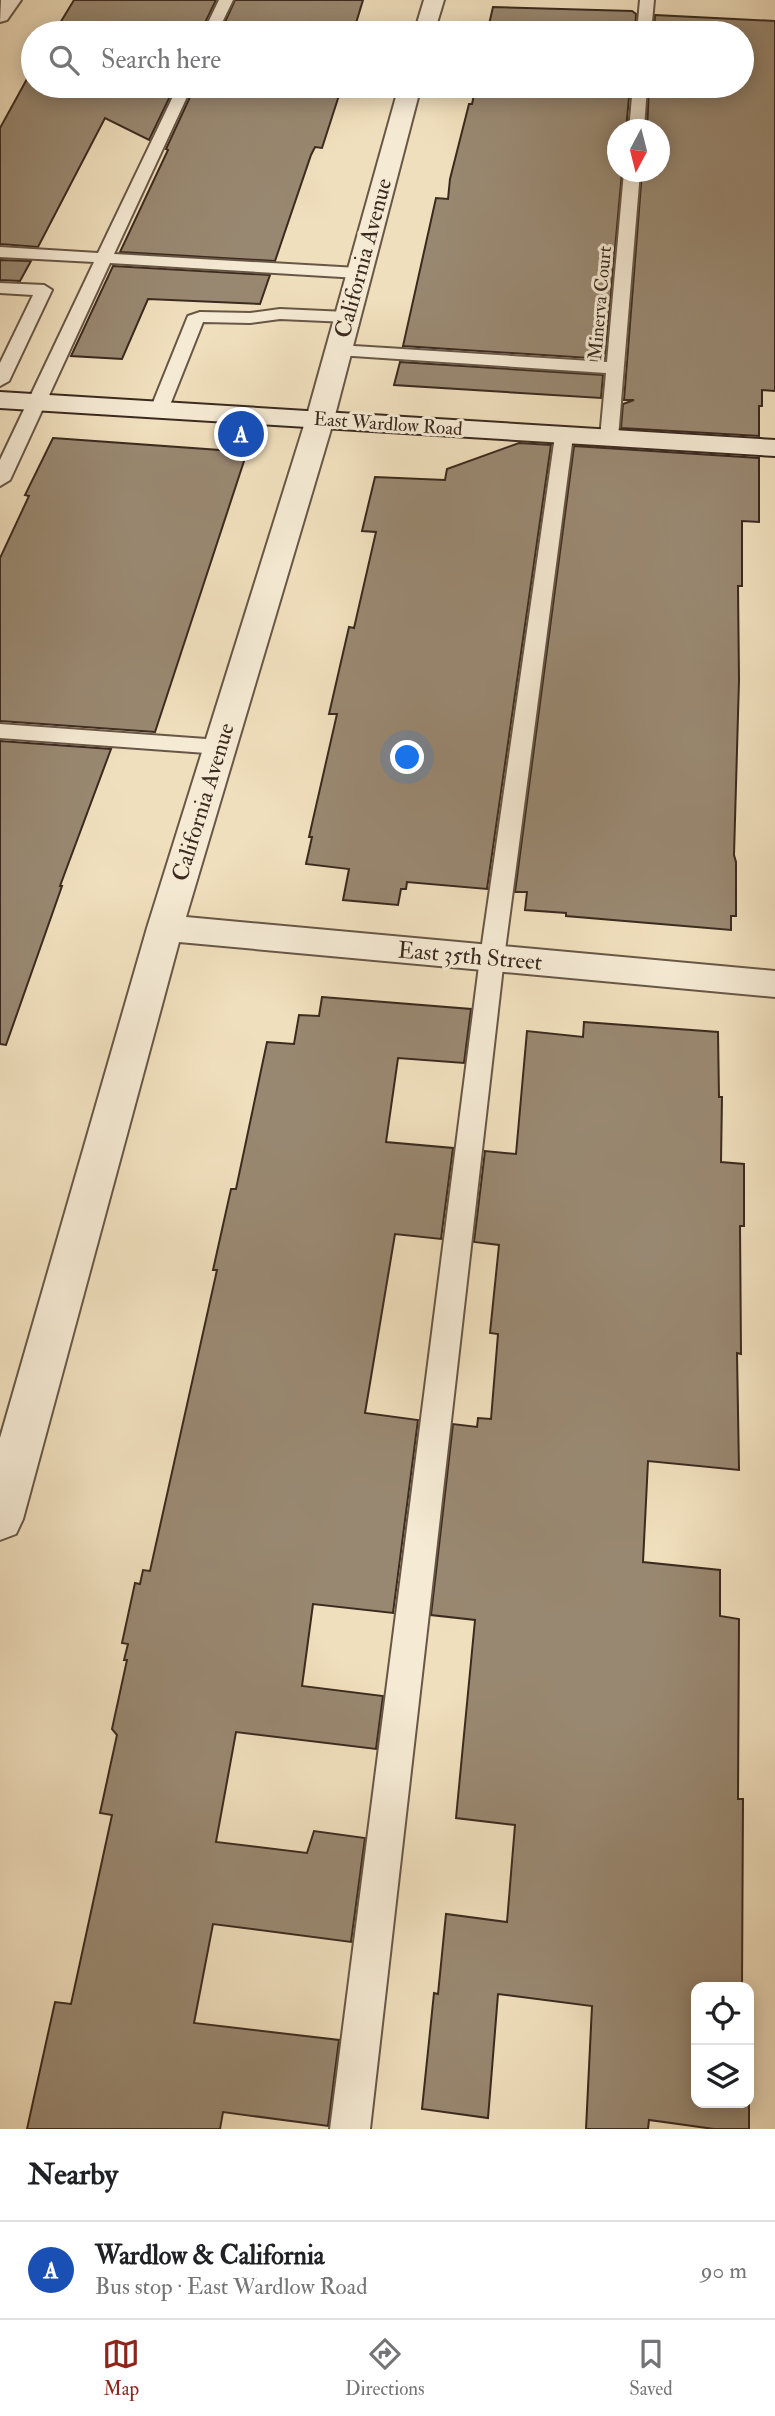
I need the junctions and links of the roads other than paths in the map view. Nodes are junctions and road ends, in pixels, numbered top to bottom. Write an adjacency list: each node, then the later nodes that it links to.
1 (11, 0): 5 (street)
2 (226, 0): 6 (lane)
3 (433, 0): 7 (street)
4 (647, 0): 8 (lane)
5 (0, 16)
6 (216, 21)
7 (427, 21)
8 (645, 21)
9 (179, 98): 15 (lane)
10 (407, 98): 16 (street, California Avenue)
11 (638, 98): 12 (lane)
12 (637, 119)
13 (631, 182): 20 (lane, Minerva Court)
14 (0, 252): 15 (lane)
15 (104, 258): 16 (lane); 23 (lane)
16 (358, 273): 18 (street, California Avenue)
17 (0, 288): 21 (lane)
18 (346, 317): 19 (street, California Avenue); 24 (lane)
19 (338, 350): 20 (lane); 25 (street, California Avenue)
20 (615, 368): 27 (lane, Minerva Court)
21 (0, 381)
22 (0, 400): 23 (street, East Wardlow Road)
23 (38, 402): 24 (street, East Wardlow Road); 29 (lane)
24 (159, 410): 25 (street, East Wardlow Road)
25 (320, 419): 26 (street, East Wardlow Road); 31 (street, California Avenue)
26 (564, 436): 27 (street, East Wardlow Road); 33 (lane)
27 (609, 438): 28 (street, East Wardlow Road)
28 (775, 448)
29 (0, 480)
30 (0, 731): 31 (lane)
31 (220, 747): 32 (street, California Avenue)
32 (165, 928): 33 (street, East 35th Street); 35 (street, California Avenue)
33 (492, 958): 34 (street, East 35th Street); 36 (lane)
34 (775, 984)
35 (0, 1520)
36 (350, 2129)

